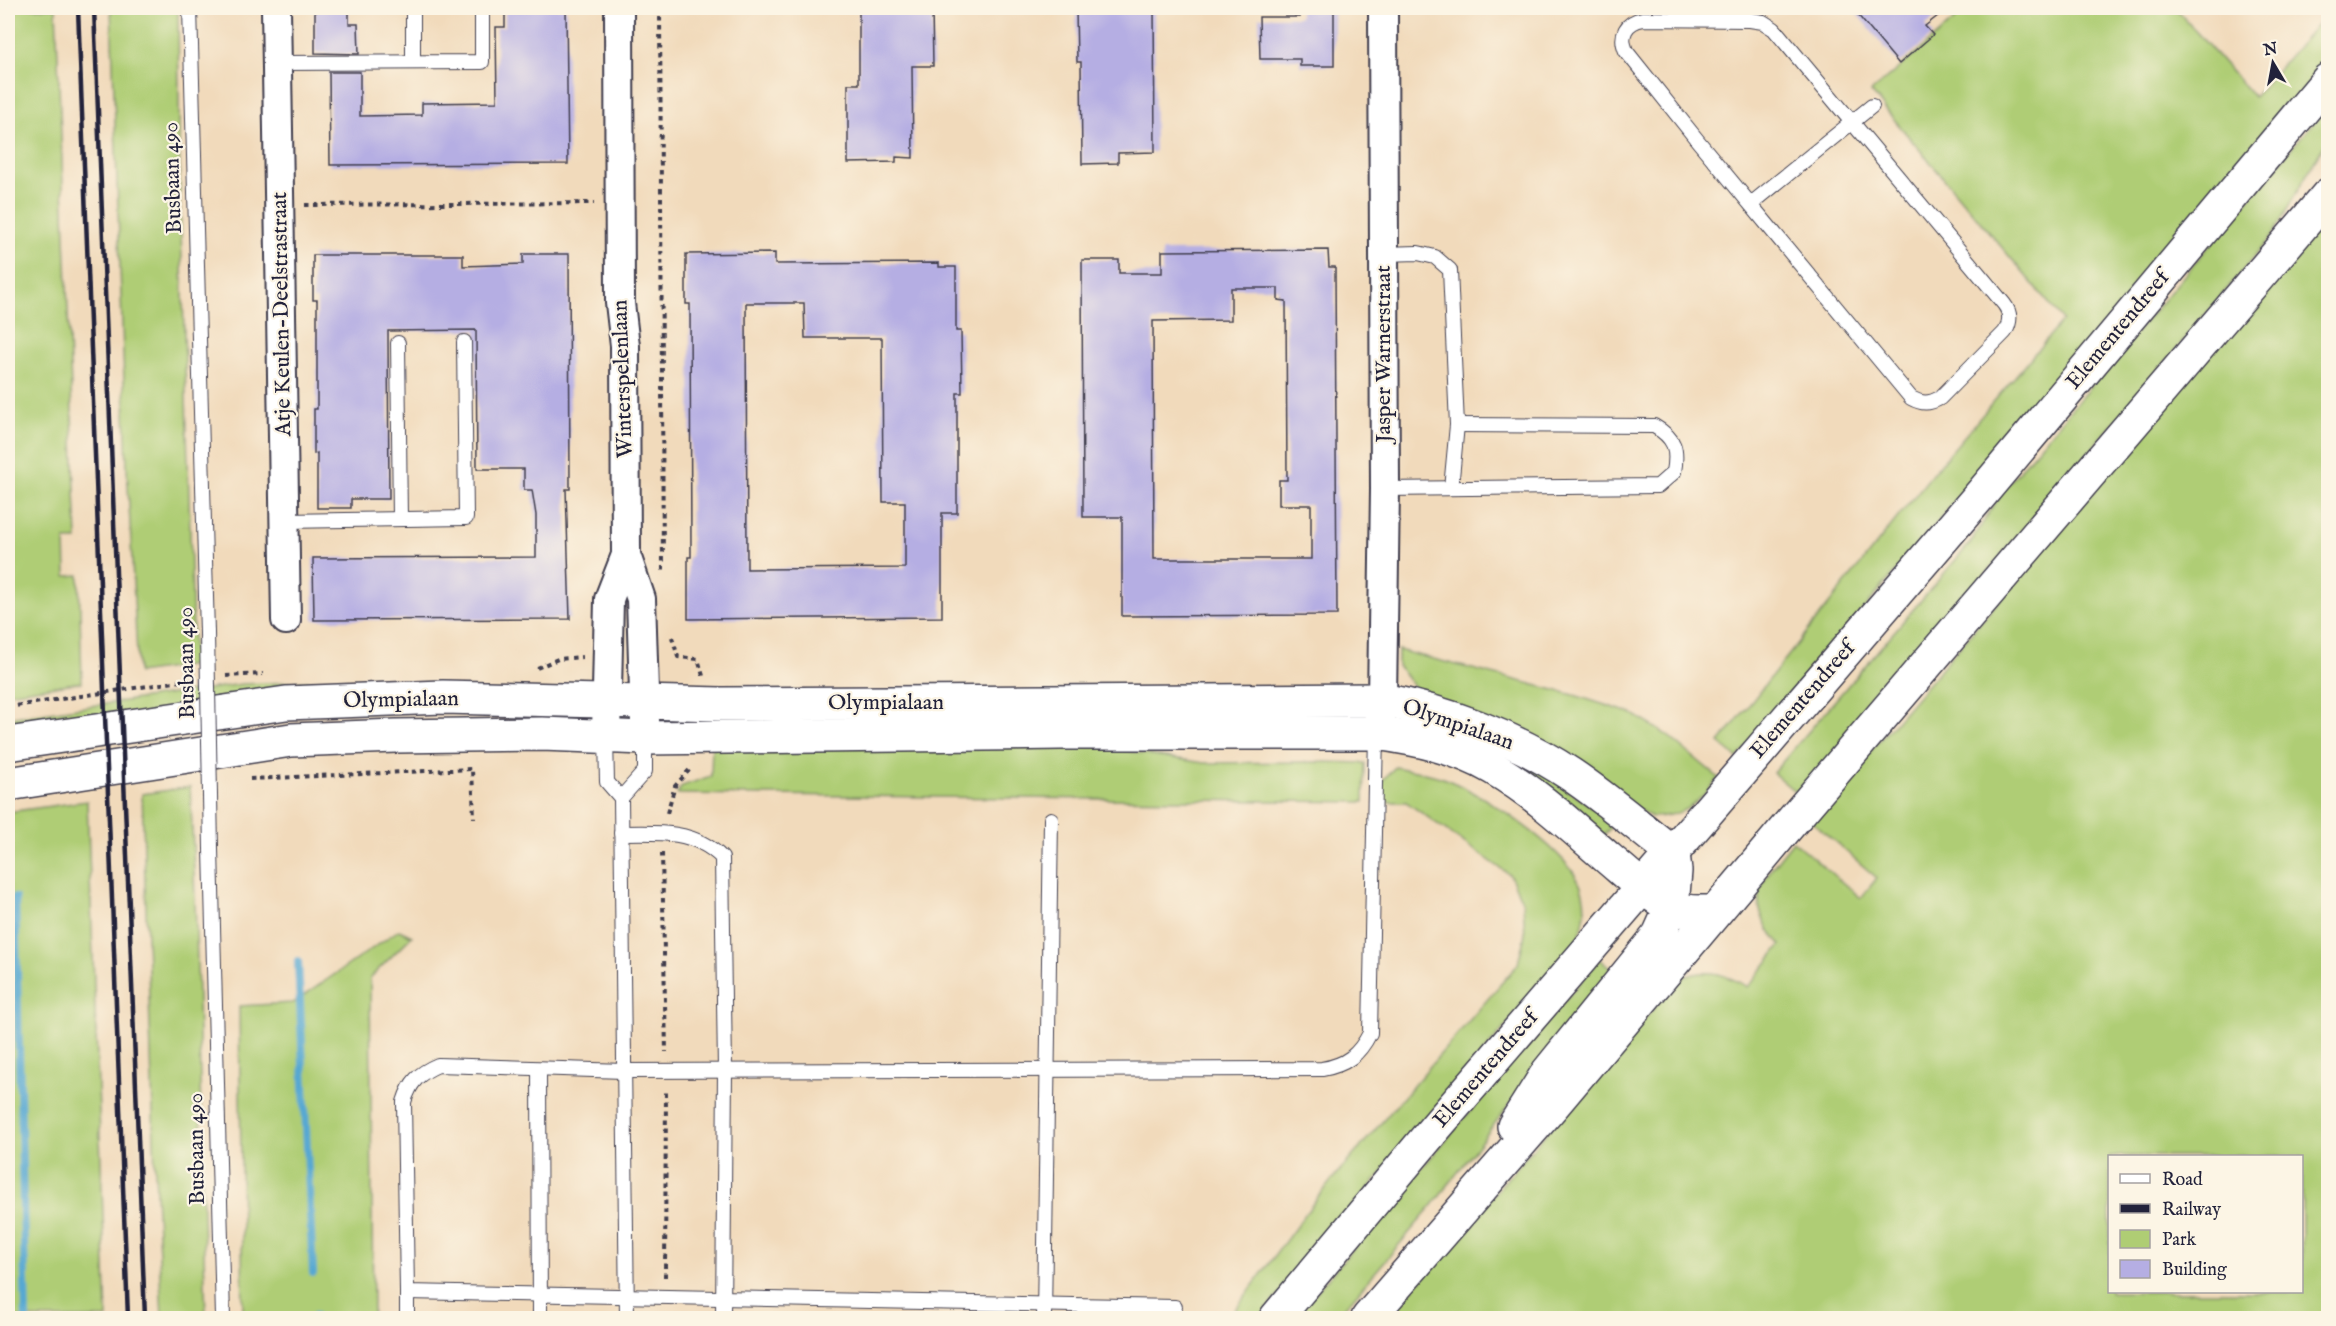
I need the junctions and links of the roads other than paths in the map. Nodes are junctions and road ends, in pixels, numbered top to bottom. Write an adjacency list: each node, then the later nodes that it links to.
1 (190, 8): 51 (lane, Busbaan 490, bridge)
2 (276, 8): 9 (street, Atje Keulen-Deelstrastraat)
3 (413, 8): 8 (lane)
4 (482, 8): 8 (lane)
5 (620, 8): 23 (street, Winterspelenlaan)
6 (1383, 8): 15 (street, Jasper Warnerstraat)
7 (1677, 14): 12 (lane); 14 (lane)
8 (413, 62): 9 (lane)
9 (277, 63): 22 (street, Atje Keulen-Deelstrastraat)
10 (2328, 80): 36 (street, Elementendreef)
11 (1872, 106): 12 (lane)
12 (1853, 122): 14 (lane); 14 (lane)
13 (2328, 195): 39 (street)
14 (1750, 204)
15 (1384, 254): 18 (lane); 20 (street, Jasper Warnerstraat)
16 (464, 342): 21 (lane)
17 (398, 343): 21 (lane)
18 (1457, 425): 19 (lane); 19 (lane)
19 (1451, 488): 20 (lane)
20 (1385, 489): 25 (street, Jasper Warnerstraat)
21 (400, 519): 22 (lane)
22 (285, 520): 24 (street, Atje Keulen-Deelstrastraat)
23 (626, 555): 26 (street, Winterspelenlaan); 27 (street, Winterspelenlaan)
24 (286, 620)
25 (1382, 700): 27 (street, Olympialaan); 28 (street, Jasper Warnerstraat); 36 (street, Olympialaan)
26 (607, 701): 27 (street, Olympialaan); 29 (street, Winterspelenlaan); 31 (street, Olympialaan)
27 (644, 701): 30 (street, Winterspelenlaan)
28 (1376, 733): 30 (street, Olympialaan); 37 (street, Olympialaan); 42 (lane)
29 (606, 737): 30 (street, Olympialaan); 32 (street, Olympialaan); 33 (lane)
30 (645, 738): 33 (lane)
31 (8, 744)
32 (8, 784)
33 (621, 798): 35 (lane)
34 (1051, 819): 42 (lane)
35 (621, 833): 41 (lane); 43 (lane)
36 (1673, 853): 37 (street, Elementendreef); 38 (street)
37 (1643, 887): 38 (street, Olympialaan); 56 (street, Elementendreef)
38 (1672, 906): 39 (street, Olympialaan); 44 (street)
39 (1716, 911): 44 (street)
40 (539, 1069): 43 (lane); 45 (lane); 46 (lane)
41 (725, 1070): 42 (lane); 43 (lane); 48 (lane)
42 (1047, 1070): 50 (lane)
43 (624, 1071): 47 (lane)
44 (1468, 1202): 57 (street)
45 (407, 1292): 46 (lane); 52 (lane)
46 (540, 1295): 47 (lane); 53 (lane)
47 (627, 1297): 48 (lane); 54 (lane)
48 (723, 1299): 50 (lane); 55 (lane)
49 (1175, 1307): 50 (lane)
50 (1044, 1312)
51 (223, 1318)
52 (407, 1318)
53 (540, 1318)
54 (627, 1318)
55 (723, 1318)
56 (1276, 1318)
57 (1368, 1318)

